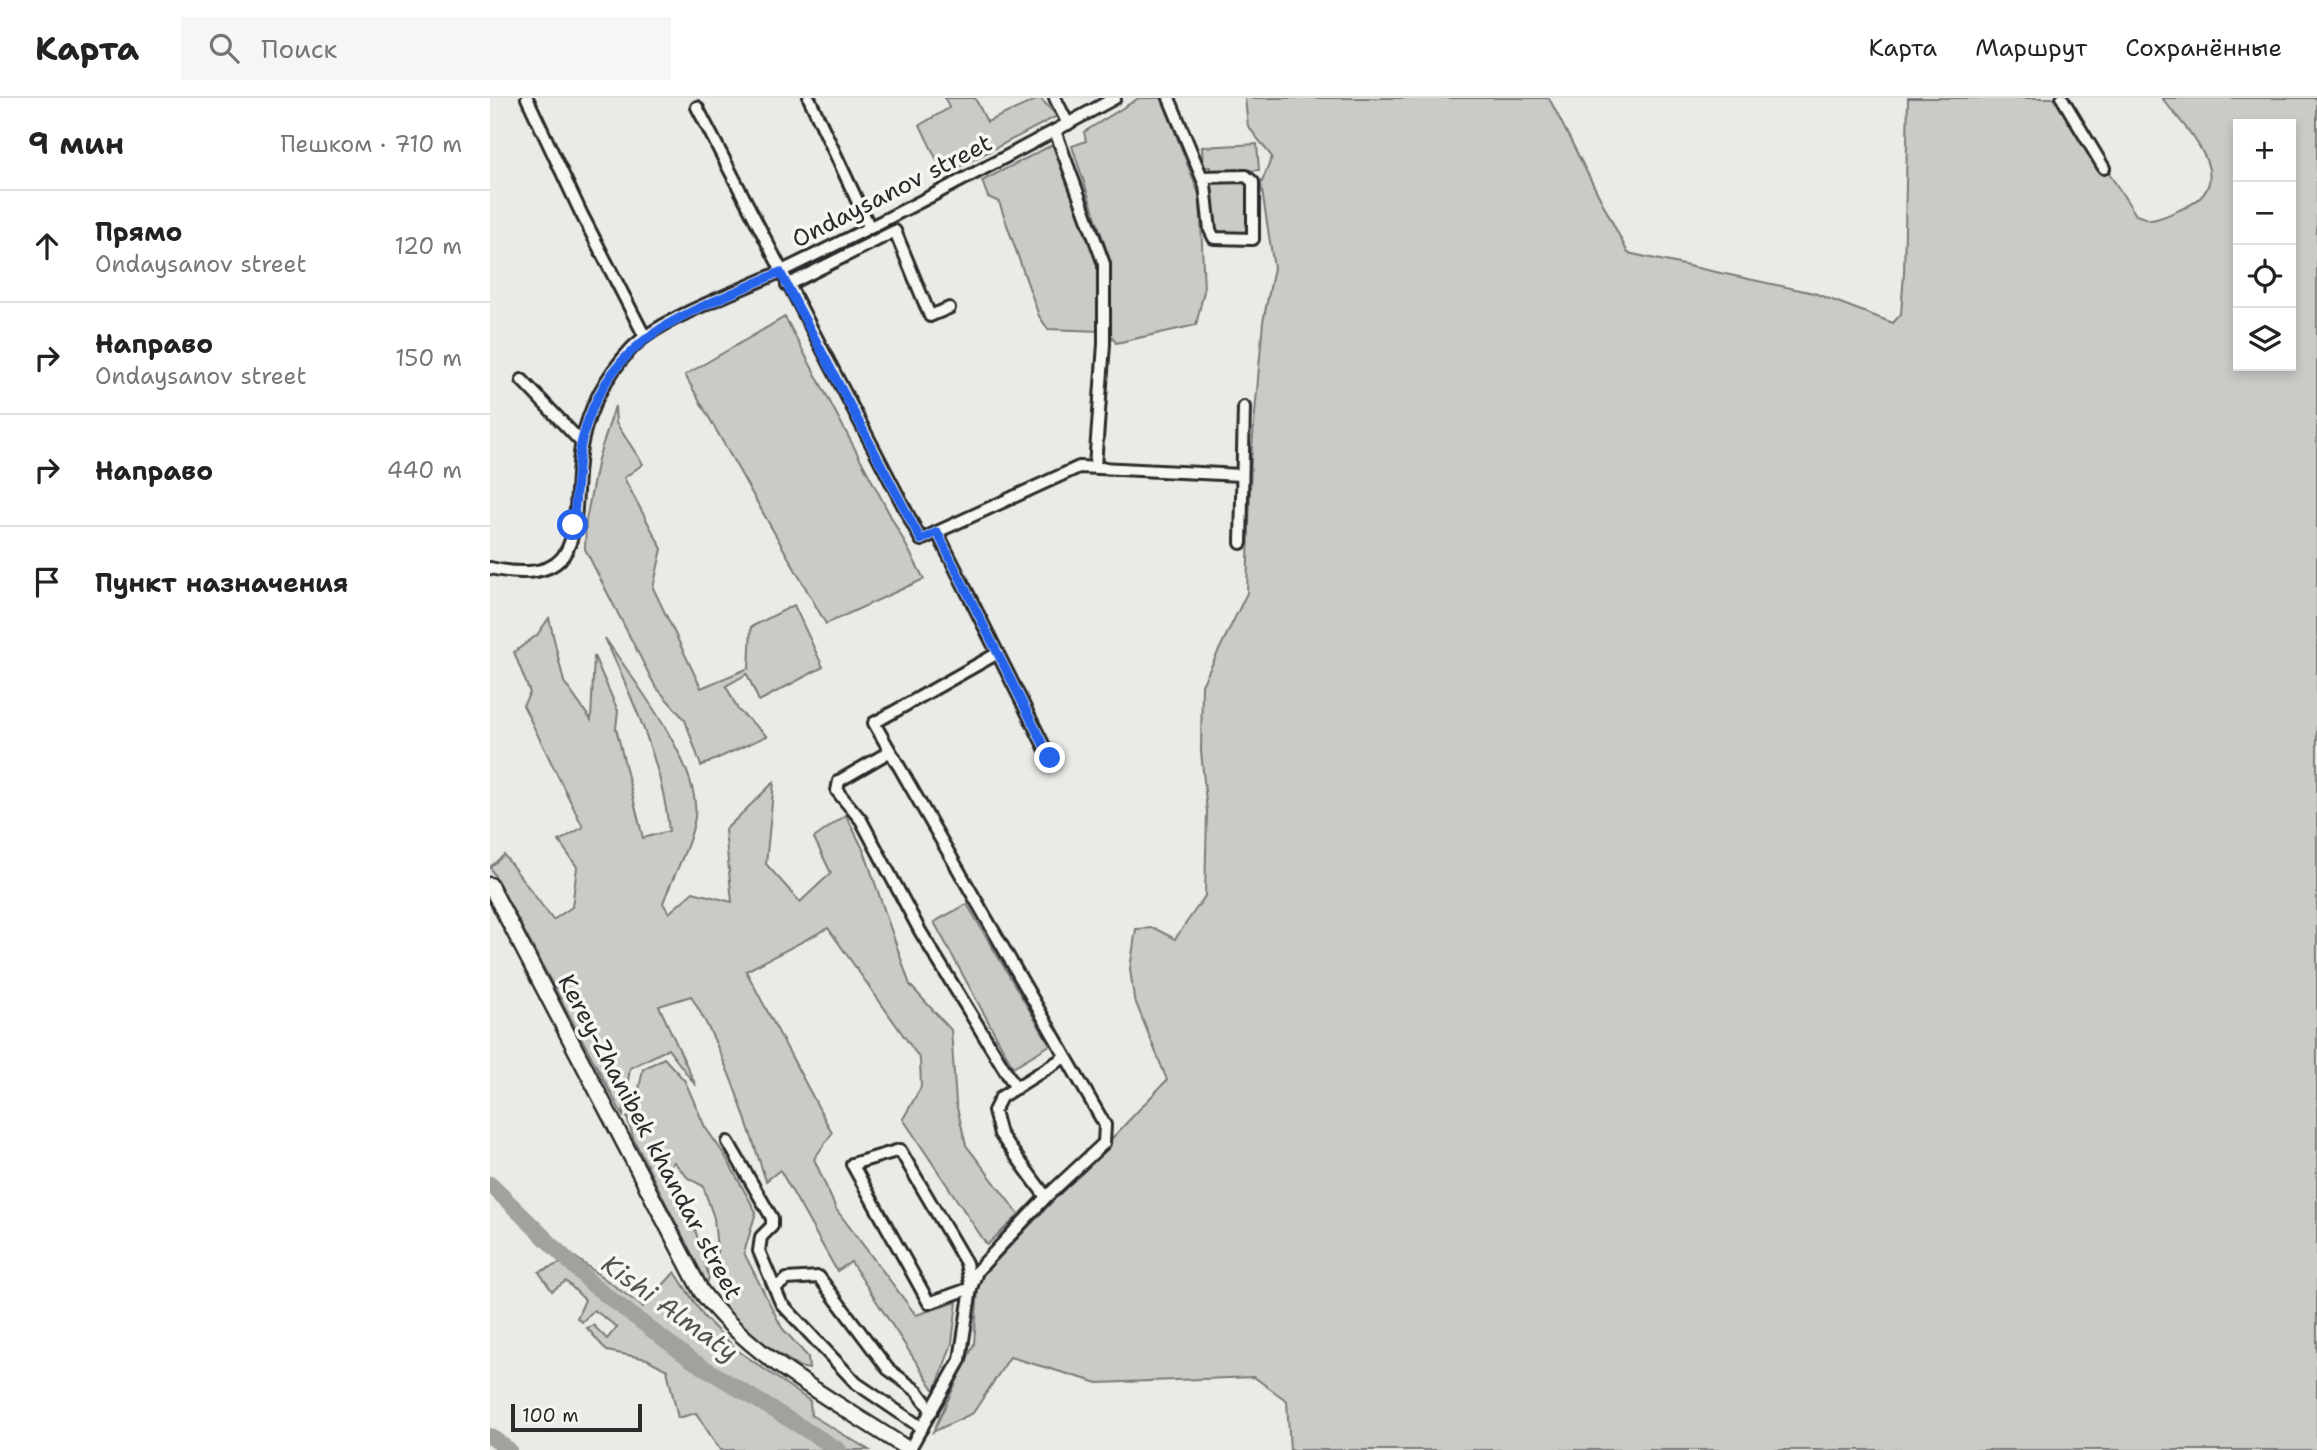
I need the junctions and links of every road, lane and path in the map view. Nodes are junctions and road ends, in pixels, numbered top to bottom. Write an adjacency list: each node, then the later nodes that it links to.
1 (527, 98): 16 (street)
2 (809, 98): 12 (street)
3 (1055, 98): 8 (street)
4 (1115, 98): 8 (street, Ondaysanov street)
5 (1169, 98): 11 (street)
6 (2062, 98): 10 (street)
7 (697, 107): 13 (street)
8 (1068, 124): 9 (street, Ondaysanov street)
9 (1055, 131): 12 (street, Ondaysanov street); 20 (street)
10 (2104, 167)
11 (1202, 177): 11 (street)
12 (870, 228): 13 (street, Ondaysanov street)
13 (780, 272): 14 (street); 16 (street, Ondaysanov street)
14 (787, 285): 15 (street); 22 (street)
15 (949, 307)
16 (645, 337): 19 (street, Ondaysanov street)
17 (522, 380): 19 (street)
18 (1244, 407): 21 (street)
19 (582, 442): 24 (street, Ondaysanov street)
20 (1095, 466): 21 (street); 22 (street)
21 (1241, 475): 23 (street)
22 (937, 532): 25 (street)
23 (1241, 543)
24 (490, 568)
25 (998, 653): 26 (street); 27 (street)
26 (889, 752): 29 (street); 30 (street)
27 (1050, 758)
28 (490, 885): 37 (main road, Kerey-Zhanibek khandar street)
29 (1065, 1057): 30 (street); 32 (street)
30 (1016, 1088): 32 (street)
31 (728, 1142): 33 (street)
32 (1046, 1197): 34 (street)
33 (776, 1287): 35 (street); 36 (street)
34 (971, 1288): 34 (street); 35 (street)
35 (932, 1411): 36 (street)
36 (922, 1428): 37 (street)
37 (909, 1450)

